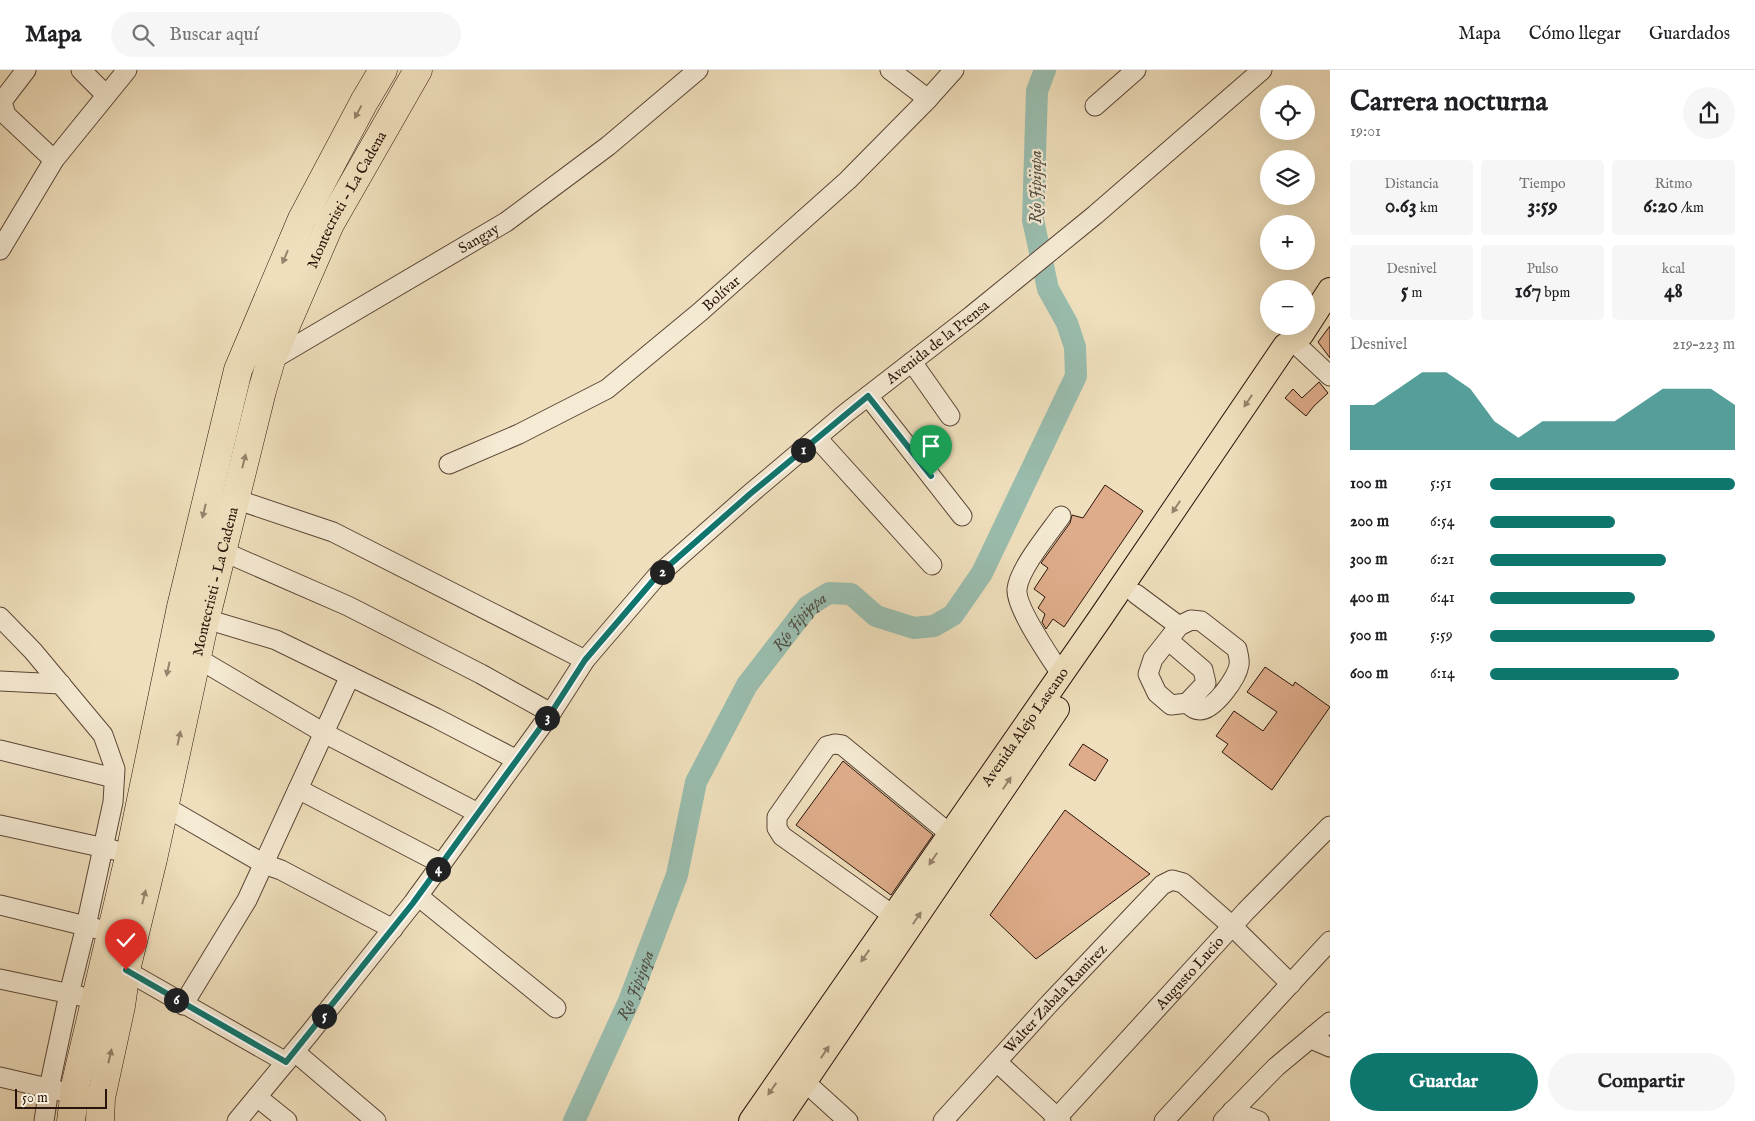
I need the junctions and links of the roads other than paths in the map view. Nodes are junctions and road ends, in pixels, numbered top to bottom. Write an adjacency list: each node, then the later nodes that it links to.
1 (26, 70): 14 (street)
2 (81, 70): 11 (street)
3 (127, 70): 11 (street)
4 (383, 70): 20 (highway, Montecristi - La Cadena, one-way to 20)
5 (418, 70): 18 (highway, Montecristi - La Cadena)
6 (698, 70): 18 (street, Sangay)
7 (890, 70): 12 (street)
8 (954, 70): 12 (street, Bolívar)
9 (1136, 70): 13 (street)
10 (1262, 70): 19 (street, Avenida de la Prensa)
11 (106, 95): 14 (street)
12 (928, 99): 25 (street, Bolívar)
13 (1095, 106)
14 (54, 160): 15 (street)
15 (0, 250)
16 (1330, 290): 17 (main road, Avenida Alejo Lascano)
17 (1301, 341): 21 (street); 32 (main road, Avenida Alejo Lascano); 38 (main road, Avenida Alejo Lascano, one-way to 38)
18 (271, 360): 20 (street, Sangay); 26 (highway, Montecristi - La Cadena, one-way to 18)
19 (912, 362): 22 (street, Avenida de la Prensa); 23 (street)
20 (238, 370): 29 (highway, Montecristi - La Cadena, one-way to 29)
21 (1330, 376)
22 (868, 396): 24 (street, Avenida de la Prensa); 27 (street)
23 (950, 416)
24 (817, 438): 31 (street); 37 (street, Avenida de la Prensa)
25 (449, 464)
26 (235, 499): 30 (highway, Montecristi - La Cadena); 37 (street)
27 (962, 516)
28 (1061, 516): 38 (street)
29 (196, 545): 30 (street); 33 (highway, Montecristi - La Cadena)
30 (222, 551): 33 (highway, Montecristi - La Cadena); 43 (street)
31 (932, 565)
32 (1136, 594): 35 (street); 79 (main road, Avenida Alejo Lascano, one-way to 32)
33 (192, 616): 36 (highway, Montecristi - La Cadena); 39 (street); 55 (highway, Montecristi - La Cadena, one-way to 55)
34 (0, 617): 41 (street)
35 (1173, 633): 42 (street); 42 (street); 42 (street)
36 (196, 658): 44 (street); 49 (highway, Montecristi - La Cadena, one-way to 36)
37 (585, 660): 43 (street, Avenida de la Prensa)
38 (1061, 674): 53 (main road, Avenida Alejo Lascano)
39 (350, 676): 44 (street); 46 (street)
40 (0, 681): 41 (street)
41 (61, 684): 47 (street)
42 (1187, 703)
43 (551, 713): 46 (street, Avenida de la Prensa)
44 (324, 733): 48 (street); 50 (street)
45 (0, 750): 47 (street)
46 (517, 760): 50 (street, Avenida de la Prensa)
47 (114, 778): 54 (street)
48 (298, 789): 56 (street); 57 (street)
49 (164, 806): 55 (highway, Montecristi - La Cadena); 56 (street)
50 (478, 813): 57 (street, Avenida de la Prensa)
51 (0, 825): 54 (street)
52 (1330, 826): 61 (street, Augusto Lucio)
53 (950, 834): 60 (main road, Avenida Alejo Lascano, one-way to 60); 60 (street)
54 (102, 847): 55 (street); 63 (street)
55 (141, 856): 63 (highway, Montecristi - La Cadena)
56 (264, 864): 62 (street); 70 (street)
57 (442, 864): 58 (street, Avenida de la Prensa)
58 (418, 896): 62 (street, Avenida de la Prensa); 72 (street)
59 (0, 904): 63 (street)
60 (894, 916): 89 (main road, Avenida Alejo Lascano, one-way to 89)
61 (1232, 926): 67 (street); 77 (street, Walter Zabala Ramirez); 84 (street, Augusto Lucio)
62 (393, 929): 76 (street, Avenida de la Prensa)
63 (110, 931): 65 (highway, Montecristi - La Cadena); 68 (street)
64 (1330, 941): 67 (street)
65 (115, 965): 69 (highway, Montecristi - La Cadena); 70 (street); 71 (highway, Montecristi - La Cadena)
66 (0, 982): 68 (street)
67 (1291, 984): 93 (street)
68 (69, 994): 69 (street); 81 (street)
69 (95, 999): 71 (street); 81 (highway, Montecristi - La Cadena)
70 (183, 1005): 76 (street)
71 (121, 1006): 82 (highway, Montecristi - La Cadena, one-way to 71)
72 (556, 1008)
73 (1330, 1022): 74 (street)
74 (1313, 1036): 75 (street); 83 (street)
75 (1330, 1047)
76 (290, 1057): 80 (street, Avenida de la Prensa); 88 (street)
77 (998, 1062): 84 (street); 92 (street, Walter Zabala Ramirez)
78 (0, 1077): 81 (street)
79 (805, 1082): 90 (main road, Avenida Alejo Lascano); 91 (street)
80 (257, 1097): 86 (street, Avenida de la Prensa); 87 (street)
81 (65, 1101): 82 (street); 85 (street)
82 (100, 1110)
83 (1227, 1116): 94 (street)
84 (1057, 1120)
85 (44, 1121)
86 (237, 1121)
87 (287, 1121)
88 (376, 1121)
89 (751, 1121)
90 (778, 1121)
91 (848, 1121)
92 (943, 1121)
93 (1164, 1121)
94 (1259, 1121)

